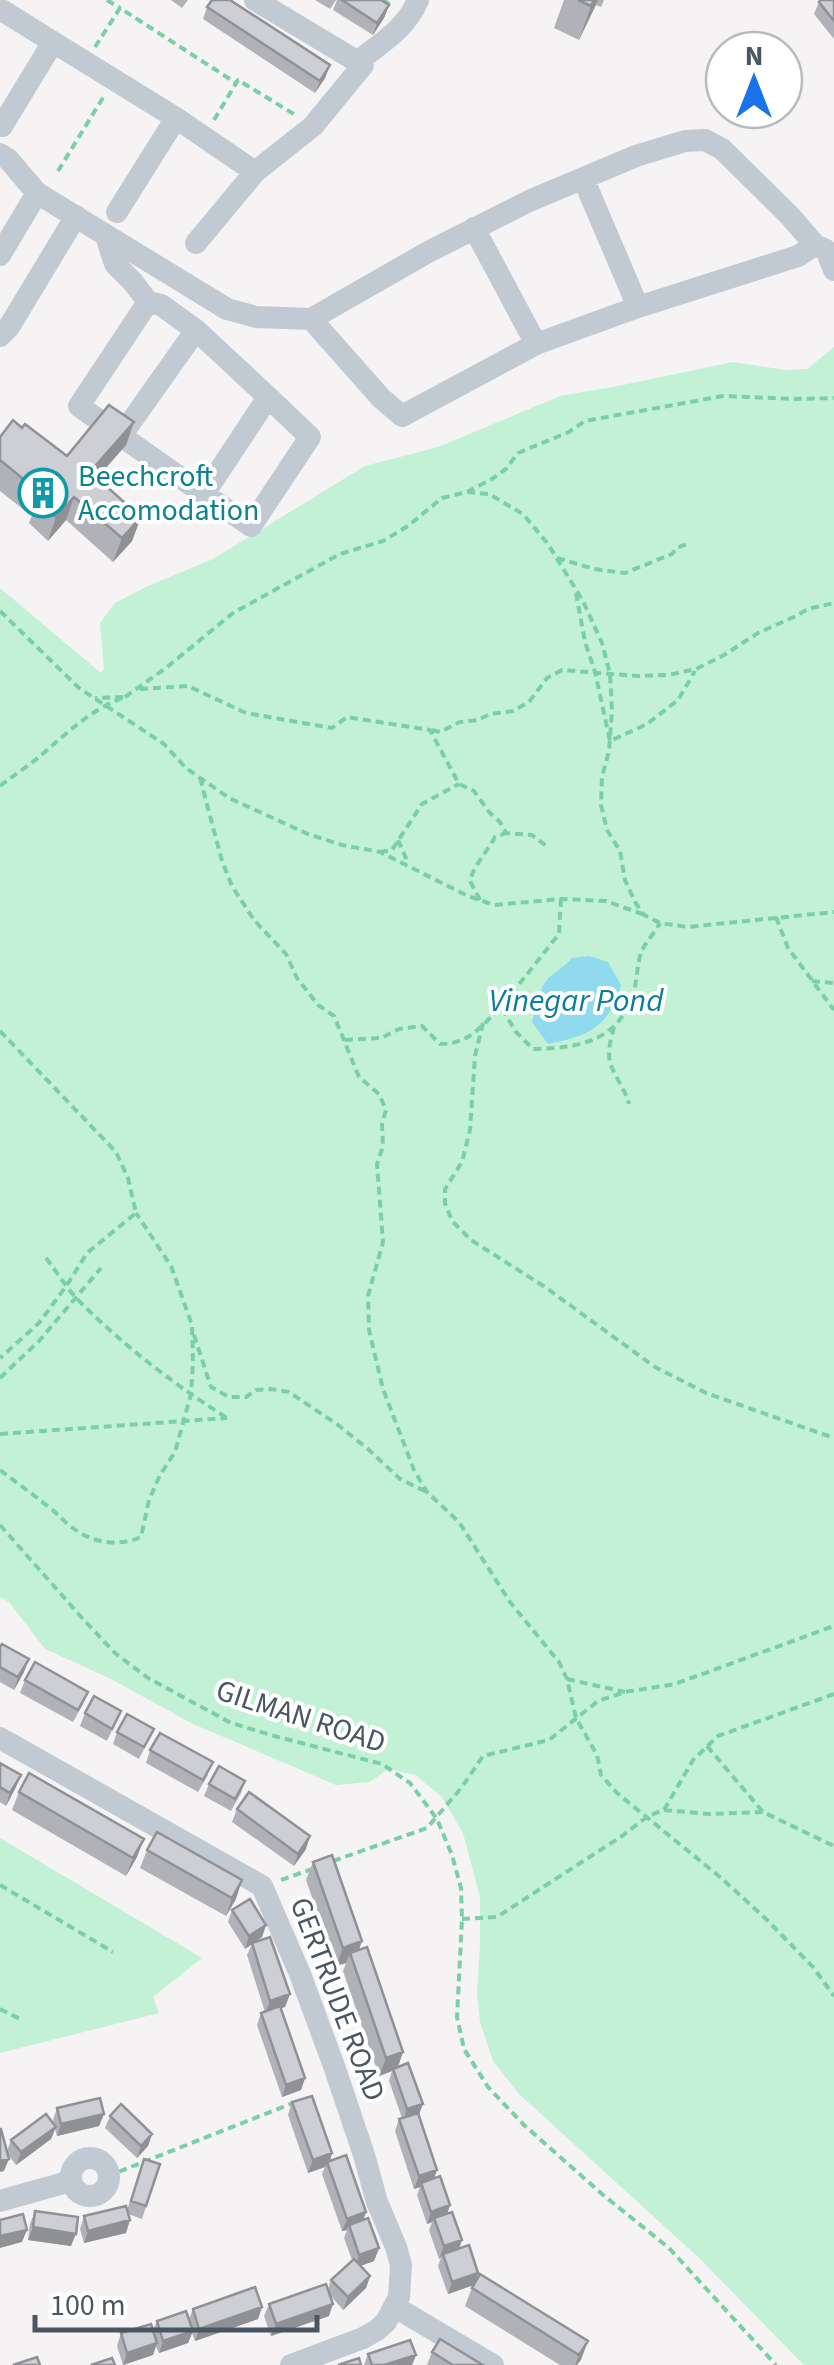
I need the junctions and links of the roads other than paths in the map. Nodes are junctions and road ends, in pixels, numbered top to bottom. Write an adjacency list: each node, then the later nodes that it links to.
1 (256, 0): 5 (street)
2 (418, 0): 5 (street)
3 (0, 9): 4 (street)
4 (53, 42): 6 (street); 7 (street)
5 (357, 62): 9 (street)
6 (176, 118): 9 (street); 12 (street)
7 (2, 126)
8 (0, 154): 11 (street)
9 (255, 172): 16 (street)
10 (583, 178): 14 (street); 17 (street); 21 (street)
11 (37, 193): 13 (street); 18 (street)
12 (117, 212)
13 (76, 216): 15 (street); 24 (street)
14 (474, 228): 22 (street); 25 (street)
15 (106, 236): 20 (street); 22 (street)
16 (196, 243)
17 (814, 245): 19 (street); 21 (street)
18 (0, 255)
19 (834, 270)
20 (148, 302): 23 (street); 27 (street)
21 (638, 306): 25 (street)
22 (311, 319): 25 (street)
23 (196, 330): 26 (street); 27 (street)
24 (0, 336)
25 (536, 344)
26 (268, 397): 28 (street); 28 (street)
27 (120, 436): 28 (street)
28 (204, 494)
29 (0, 1738): 32 (street, GERTRUDE ROAD)
30 (107, 2168): 31 (street)
31 (0, 2201)
32 (395, 2307): 33 (street); 34 (street)
33 (291, 2365)
34 (493, 2365)

